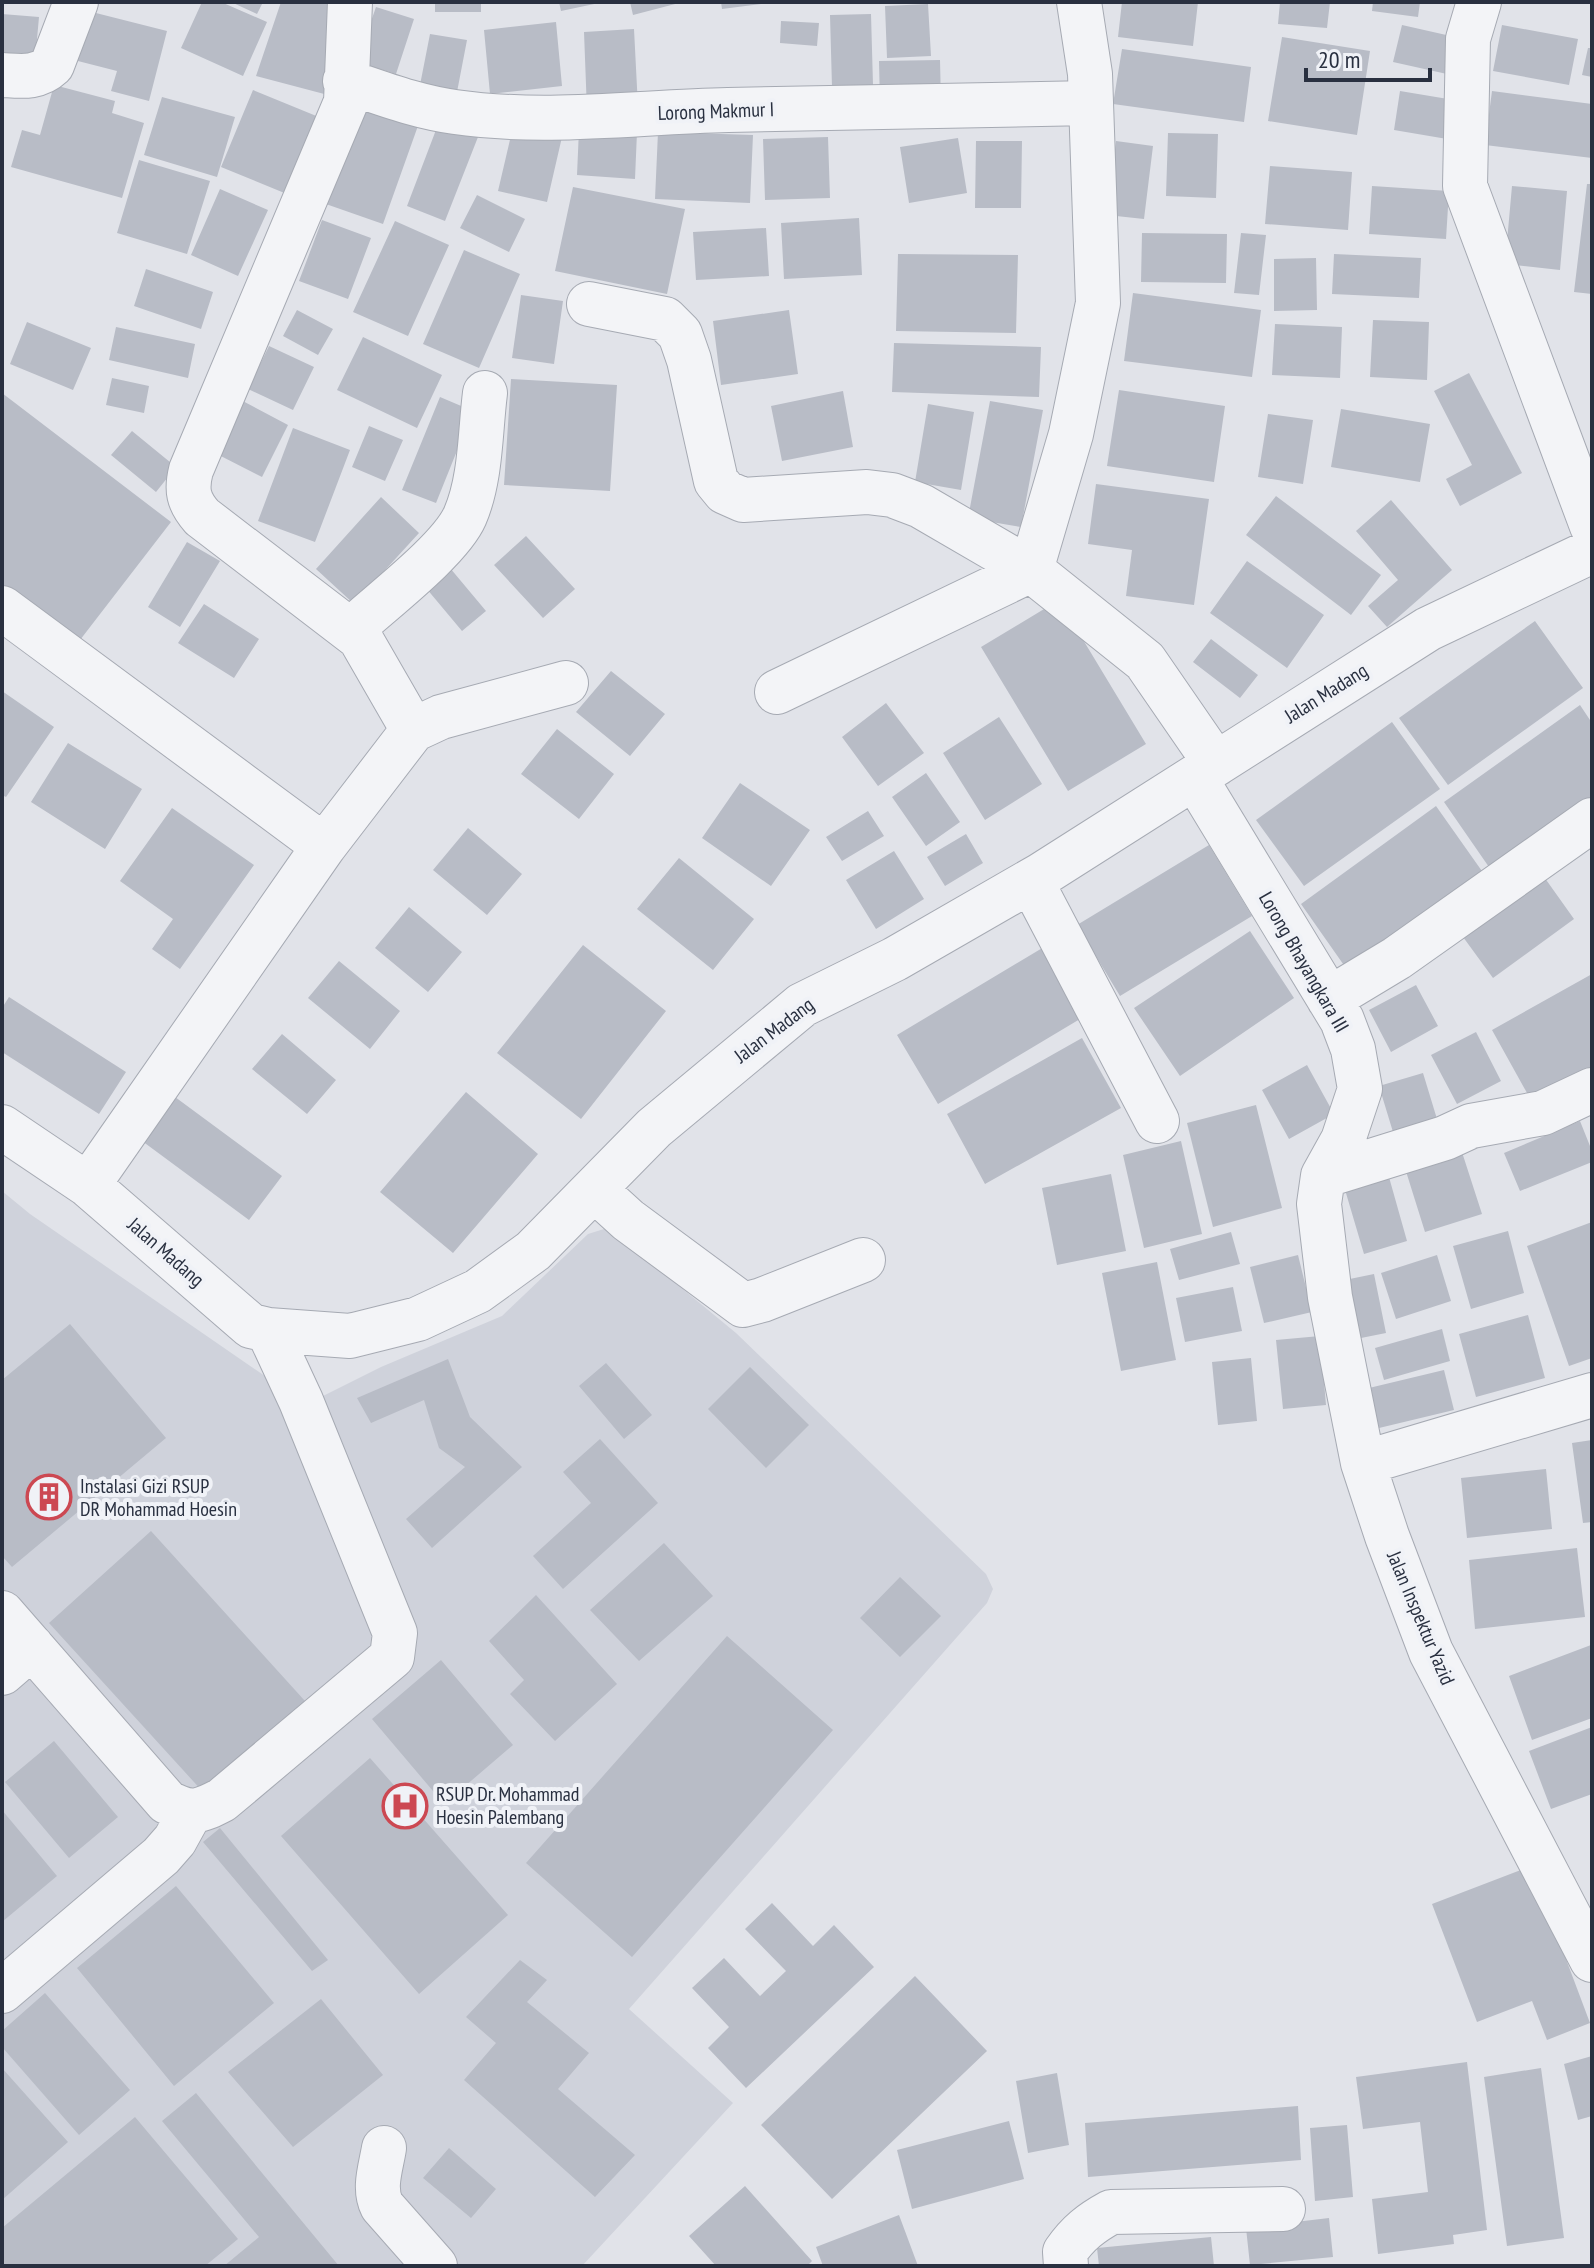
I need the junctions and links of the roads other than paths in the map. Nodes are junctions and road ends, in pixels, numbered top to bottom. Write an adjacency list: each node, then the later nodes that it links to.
1 (76, 2): 5 (street)
2 (350, 2): 6 (street)
3 (1079, 2): 7 (street)
4 (1479, 2): 10 (street)
5 (2, 75)
6 (345, 81): 7 (street, Lorong Makmur I); 14 (street)
7 (1091, 103): 12 (street)
8 (589, 304): 12 (street, Lorong Bhayangkara III)
9 (485, 393): 14 (street)
10 (1592, 526)
11 (1592, 551): 18 (street, Jalan Madang)
12 (1031, 570): 16 (street); 18 (street, Lorong Bhayangkara III)
13 (2, 608): 20 (street)
14 (360, 638): 17 (street)
15 (566, 683): 17 (street)
16 (777, 692)
17 (413, 730): 20 (street)
18 (1205, 771): 21 (street, Jalan Madang); 22 (street, Lorong Bhayangkara III)
19 (1592, 820): 22 (street)
20 (324, 846): 27 (street)
21 (1031, 881): 24 (street); 28 (street, Jalan Madang)
22 (1329, 999): 26 (street, Lorong Bhayangkara III)
23 (1592, 1090): 26 (street)
24 (1157, 1121)
25 (2, 1127): 27 (street, Jalan Madang)
26 (1323, 1176): 30 (street, Lorong Bhayangkara III)
27 (88, 1185): 31 (street, Jalan Madang)
28 (594, 1189): 29 (street); 31 (street, Jalan Madang)
29 (863, 1260)
30 (1330, 1297): 33 (street, Jalan Inspektur Yazid)
31 (268, 1330): 36 (street)
32 (1592, 1395): 33 (street)
33 (1363, 1463): 37 (street, Jalan Inspektur Yazid)
34 (2, 1613): 35 (street)
35 (17, 1660): 36 (street)
36 (191, 1811): 39 (street)
37 (1581, 1913): 38 (street, Jalan Inspektur Yazid)
38 (1592, 1960)
39 (2, 1991)
40 (384, 2148): 42 (street)
41 (1283, 2209): 43 (street)
42 (431, 2265)
43 (1066, 2266)

